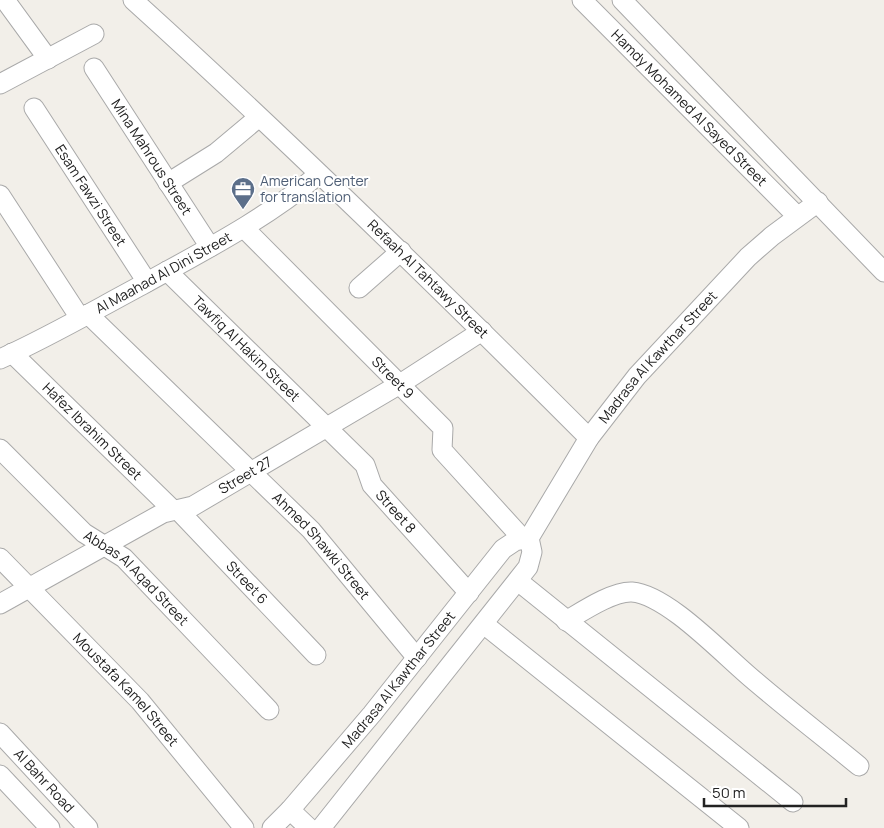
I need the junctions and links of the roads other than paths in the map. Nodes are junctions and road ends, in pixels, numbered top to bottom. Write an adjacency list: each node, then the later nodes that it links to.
1 (5, 0): 6 (street)
2 (133, 0): 10 (street, Refaah Al Tahtawy Street)
3 (582, 0): 12 (street, Hamdy Mohamed Al Sayed Street)
4 (622, 0): 11 (street)
5 (94, 34): 6 (street)
6 (48, 59): 8 (street)
7 (94, 68): 14 (street, Mina Mahrous Street)
8 (0, 84)
9 (34, 108): 23 (street, Esam Fawzi Street)
10 (259, 117): 13 (street, Refaah Al Tahtawy Street); 14 (street)
11 (746, 128): 12 (street); 16 (street)
12 (728, 146): 17 (street, Hamdy Mohamed Al Sayed Street)
13 (319, 174): 18 (street, Al Maahad Al Dini Street); 20 (street, Refaah Al Tahtawy Street)
14 (168, 182): 19 (street, Mina Mahrous Street)
15 (0, 195): 25 (street, Ahmed Shawki Street)
16 (818, 202): 17 (street, Madrasa Al Kawthar Street); 22 (street)
17 (797, 216): 30 (street, Madrasa Al Kawthar Street)
18 (244, 228): 19 (street, Al Maahad Al Dini Street); 28 (street, Street 9)
19 (210, 247): 21 (street, Al Maahad Al Dini Street)
20 (401, 250): 24 (street); 26 (street, Refaah Al Tahtawy Street)
21 (167, 271): 23 (street, Al Maahad Al Dini Street); 29 (street, Tawfiq Al Hakim Street)
22 (884, 272)
23 (147, 282): 25 (street, Al Maahad Al Dini Street)
24 (359, 288)
25 (84, 316): 27 (street, Al Maahad Al Dini Street); 32 (street, Ahmed Shawki Street)
26 (482, 331): 28 (street, Street 27); 30 (street, Refaah Al Tahtawy Street)
27 (6, 356): 33 (street, Hafez Ibrahim Street)
28 (400, 384): 29 (street, Street 27); 34 (street, Street 9)
29 (326, 427): 32 (street, Street 27); 39 (street, Street 8)
30 (589, 438): 34 (street, Madrasa Al Kawthar Street)
31 (0, 449): 35 (street, Abbas Al Aqad Street)
32 (251, 472): 33 (street, Street 27); 44 (street, Ahmed Shawki Street)
33 (176, 510): 35 (street, Street 27); 43 (street, Street 6)
34 (525, 538): 37 (street); 39 (street, Madrasa Al Kawthar Street)
35 (105, 545): 38 (street, Street 27); 46 (street, Abbas Al Aqad Street)
36 (0, 558): 38 (street, Moustafa Kamel Street)
37 (518, 581): 41 (street); 42 (street)
38 (30, 587): 40 (street, Street 27); 57 (street, Moustafa Kamel Street)
39 (469, 593): 44 (street, Madrasa Al Kawthar Street)
40 (0, 604)
41 (566, 621): 49 (street); 52 (street)
42 (485, 624): 47 (street); 61 (street)
43 (316, 655)
44 (417, 658): 45 (street, Madrasa Al Kawthar Street)
45 (389, 693): 47 (street); 54 (street, Madrasa Al Kawthar Street)
46 (269, 710)
47 (413, 714): 60 (street)
48 (0, 734): 51 (street, Al Bahr Road)
49 (859, 766)
50 (0, 775): 53 (street, Al Bahr Road)
51 (51, 788): 53 (street); 56 (street, Al Bahr Road)
52 (793, 802)
53 (30, 807): 55 (street, Al Bahr Road)
54 (290, 810): 58 (street, Madrasa Al Kawthar Street); 59 (street)
55 (50, 828)
56 (88, 828)
57 (244, 828)
58 (272, 828)
59 (309, 828)
60 (321, 828)
61 (739, 828)

